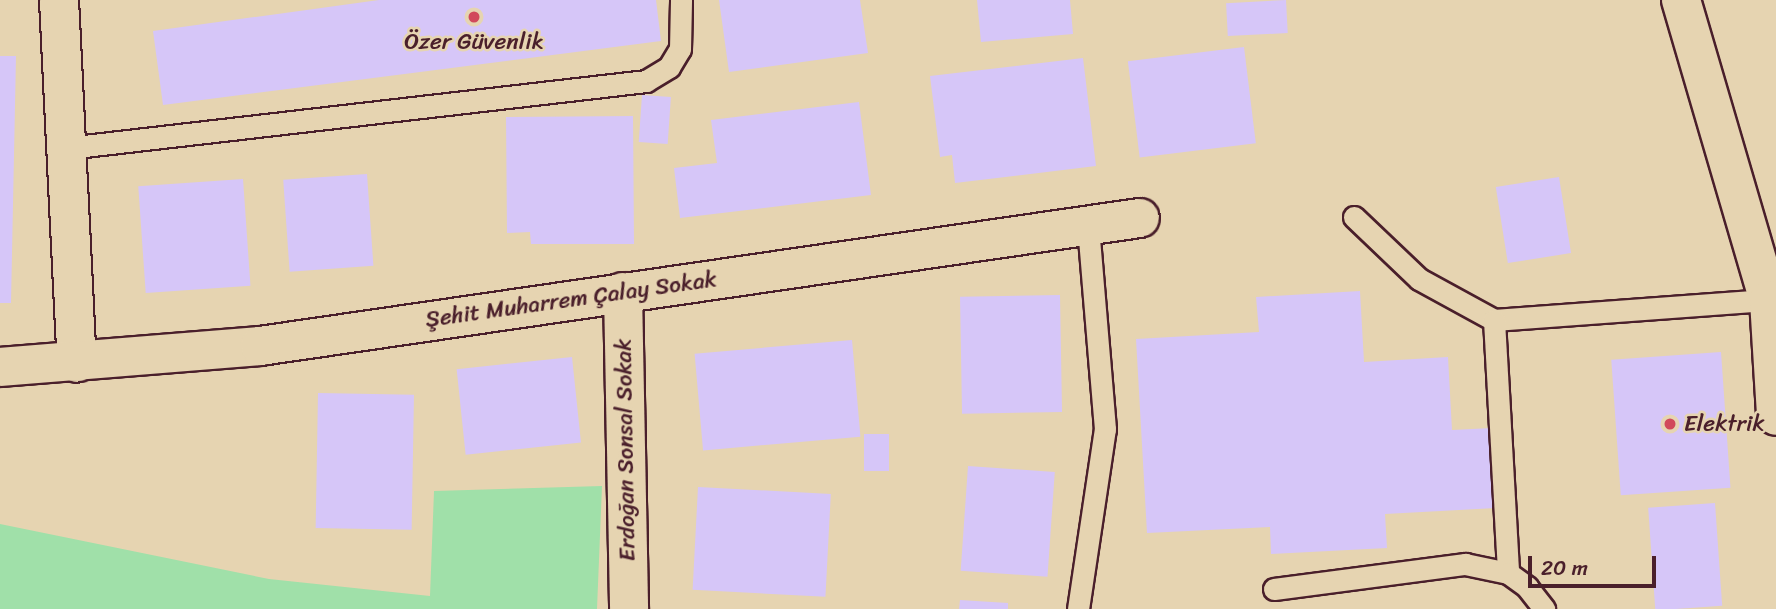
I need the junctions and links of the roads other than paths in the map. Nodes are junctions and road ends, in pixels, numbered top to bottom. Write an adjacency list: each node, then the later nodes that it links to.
1 (59, 0): 4 (street)
2 (681, 0): 4 (lane)
3 (1681, 0): 9 (street)
4 (67, 148): 11 (street)
5 (1354, 217): 10 (lane)
6 (1140, 218): 7 (street, Şehit Muharrem Çalay Sokak)
7 (1088, 226): 8 (street, Şehit Muharrem Çalay Sokak); 17 (lane)
8 (623, 292): 11 (street, Şehit Muharrem Çalay Sokak); 16 (street, Erdoğan Sonsal Sokak)
9 (1769, 300): 10 (lane); 13 (street)
10 (1494, 320): 14 (lane)
11 (77, 363): 12 (street, Şehit Muharrem Çalay Sokak)
12 (0, 367)
13 (1776, 416)
14 (1508, 573): 15 (lane); 18 (lane)
15 (1274, 589)
16 (629, 609)
17 (1078, 609)
18 (1544, 609)

